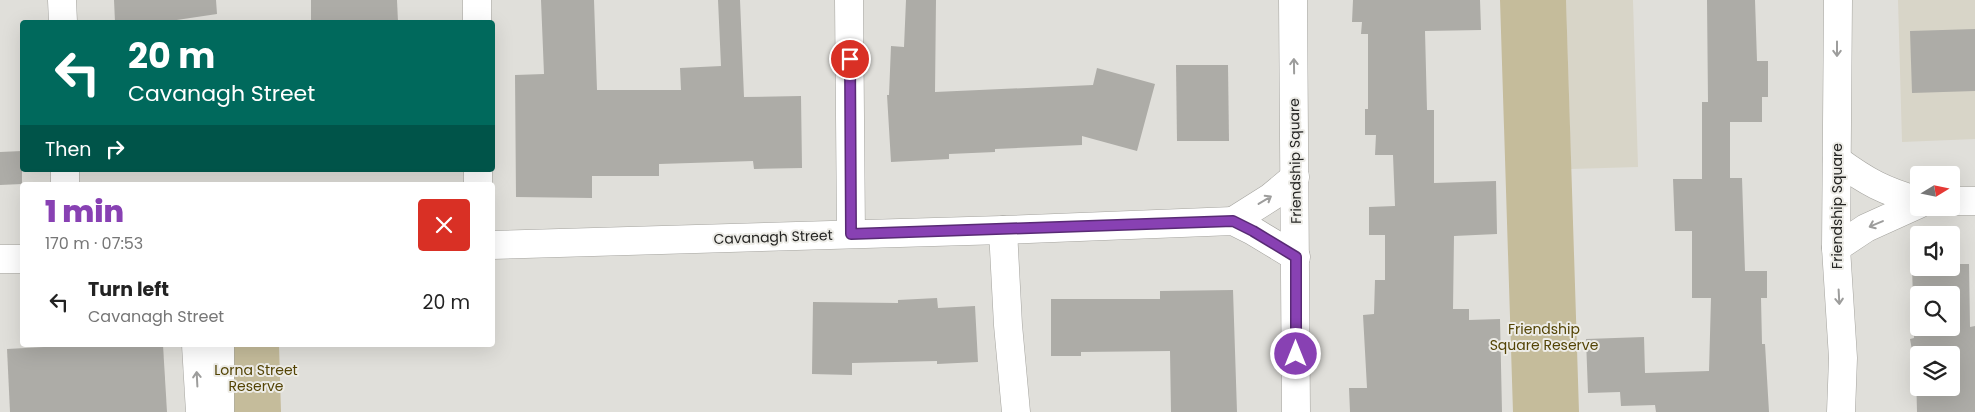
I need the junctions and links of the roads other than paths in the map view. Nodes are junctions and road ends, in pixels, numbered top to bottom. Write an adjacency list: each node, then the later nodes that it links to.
1 (62, 0): 6 (street)
2 (477, 0): 7 (street)
3 (849, 0): 16 (street)
4 (1293, 0): 9 (street, Friendship Square, one-way to 4)
5 (1838, 0): 8 (street, Friendship Square, one-way to 8)
6 (63, 20)
7 (477, 20)
8 (1837, 160): 10 (street); 18 (street, Friendship Square)
9 (1295, 177): 14 (street, one-way to 9); 19 (street, Friendship Square)
10 (1910, 198)
11 (1975, 200): 12 (street)
12 (1960, 201)
13 (1910, 208): 18 (street, one-way to 18)
14 (1233, 221): 15 (street, Cavanagh Street); 19 (street, Cavanagh Street)
15 (1003, 230): 16 (street, Cavanagh Street); 26 (street)
16 (851, 234): 17 (street, Cavanagh Street)
17 (495, 245)
18 (1836, 248): 28 (street, Friendship Square, one-way to 28)
19 (1296, 257): 27 (street, Friendship Square)
20 (20, 258): 21 (street)
21 (0, 259)
22 (196, 347): 24 (street, one-way to 22)
23 (220, 347): 25 (street)
24 (200, 412)
25 (220, 412)
26 (1016, 412)
27 (1296, 412)
28 (1841, 412)

